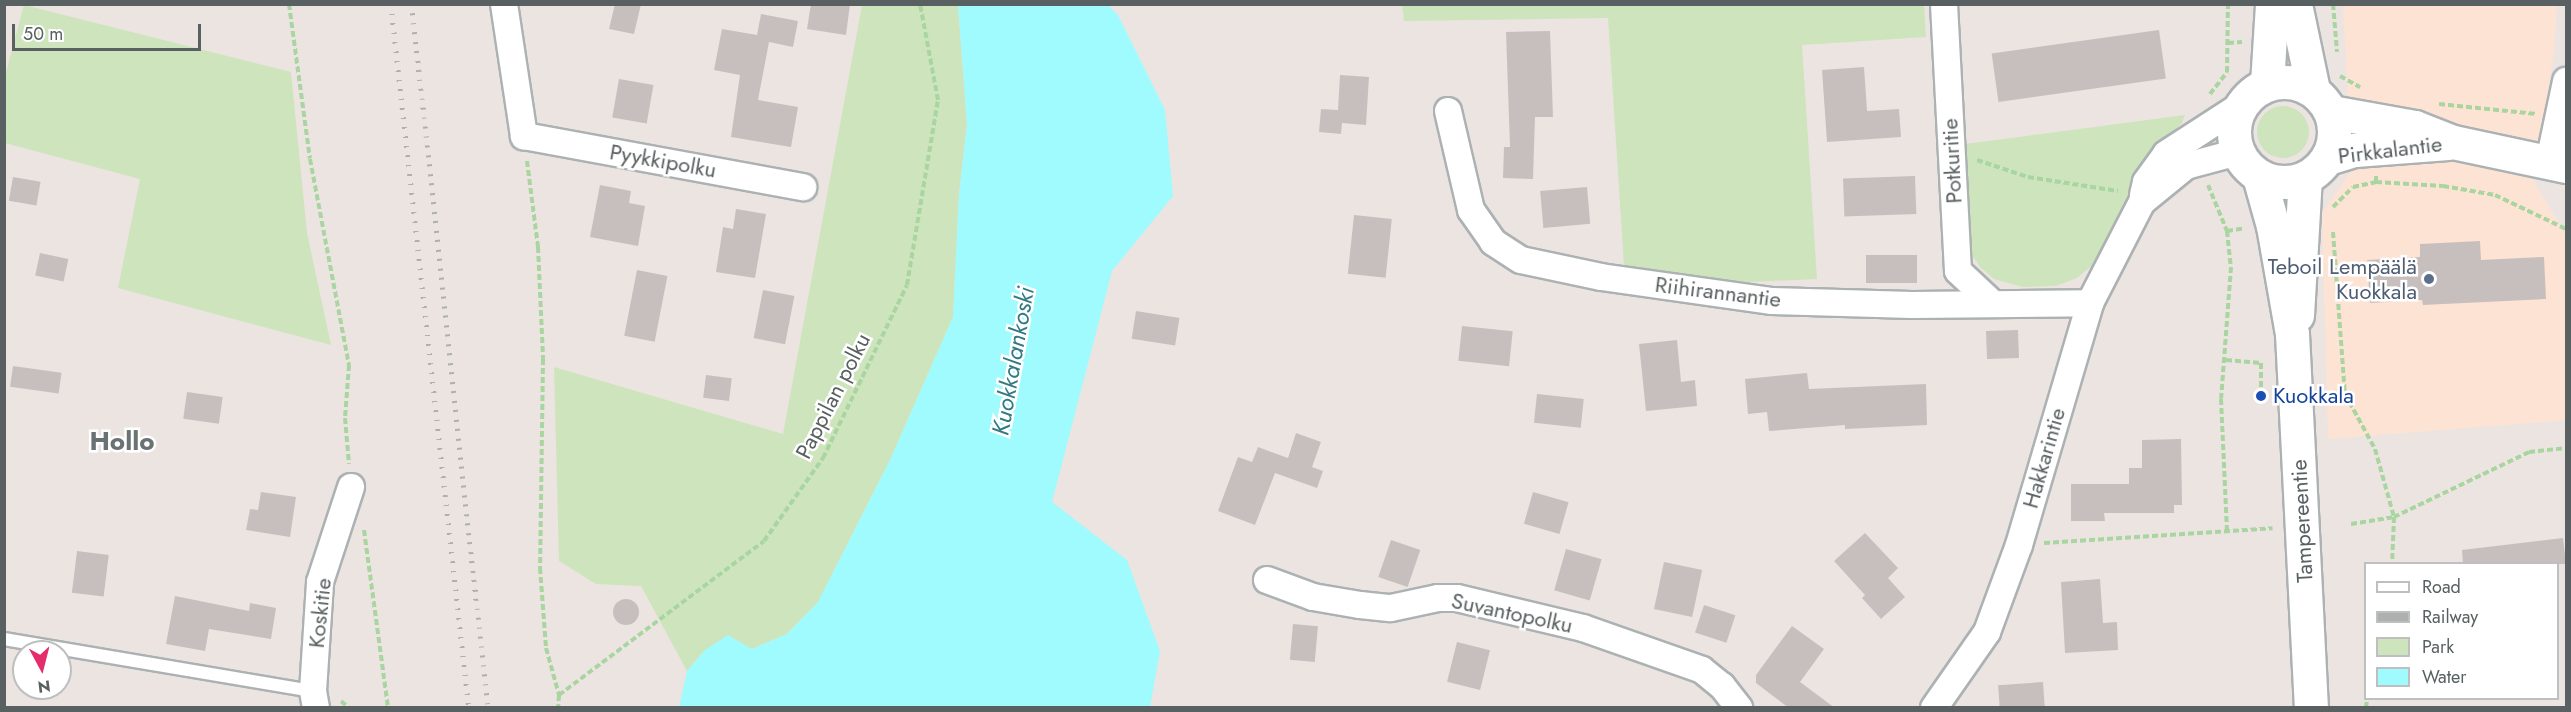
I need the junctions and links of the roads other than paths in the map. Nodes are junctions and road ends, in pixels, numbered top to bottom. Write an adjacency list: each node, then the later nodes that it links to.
1 (504, 4): 13 (street, Pyykkipolku)
2 (1944, 4): 15 (street, Potkuritie)
3 (2272, 4): 6 (main road)
4 (2295, 4): 7 (main road)
5 (2566, 81): 11 (street)
6 (2255, 94): 7 (main road); 10 (main road); 14 (street, Hakkarintie)
7 (2322, 101): 9 (main road, Pirkkalantie); 12 (main road)
8 (1448, 111): 15 (street, Riihirannantie)
9 (2375, 133): 11 (main road, Pirkkalantie); 12 (main road, Pirkkalantie)
10 (2249, 164): 12 (main road); 14 (street, Hakkarintie); 17 (main road, Tampereentie)
11 (2558, 164)
12 (2316, 168): 17 (main road, Tampereentie)
13 (803, 187)
14 (2143, 197): 16 (street, Hakkarintie)
15 (1991, 302): 16 (street, Riihirannantie)
16 (2090, 303): 23 (street, Hakkarintie)
17 (2292, 334): 24 (main road, Tampereentie)
18 (351, 487): 21 (street, Koskitie)
19 (1267, 580): 22 (street, Suvantopolku)
20 (4, 639): 21 (lane)
21 (314, 699)
22 (1739, 708)
23 (1934, 708)
24 (2311, 708)

